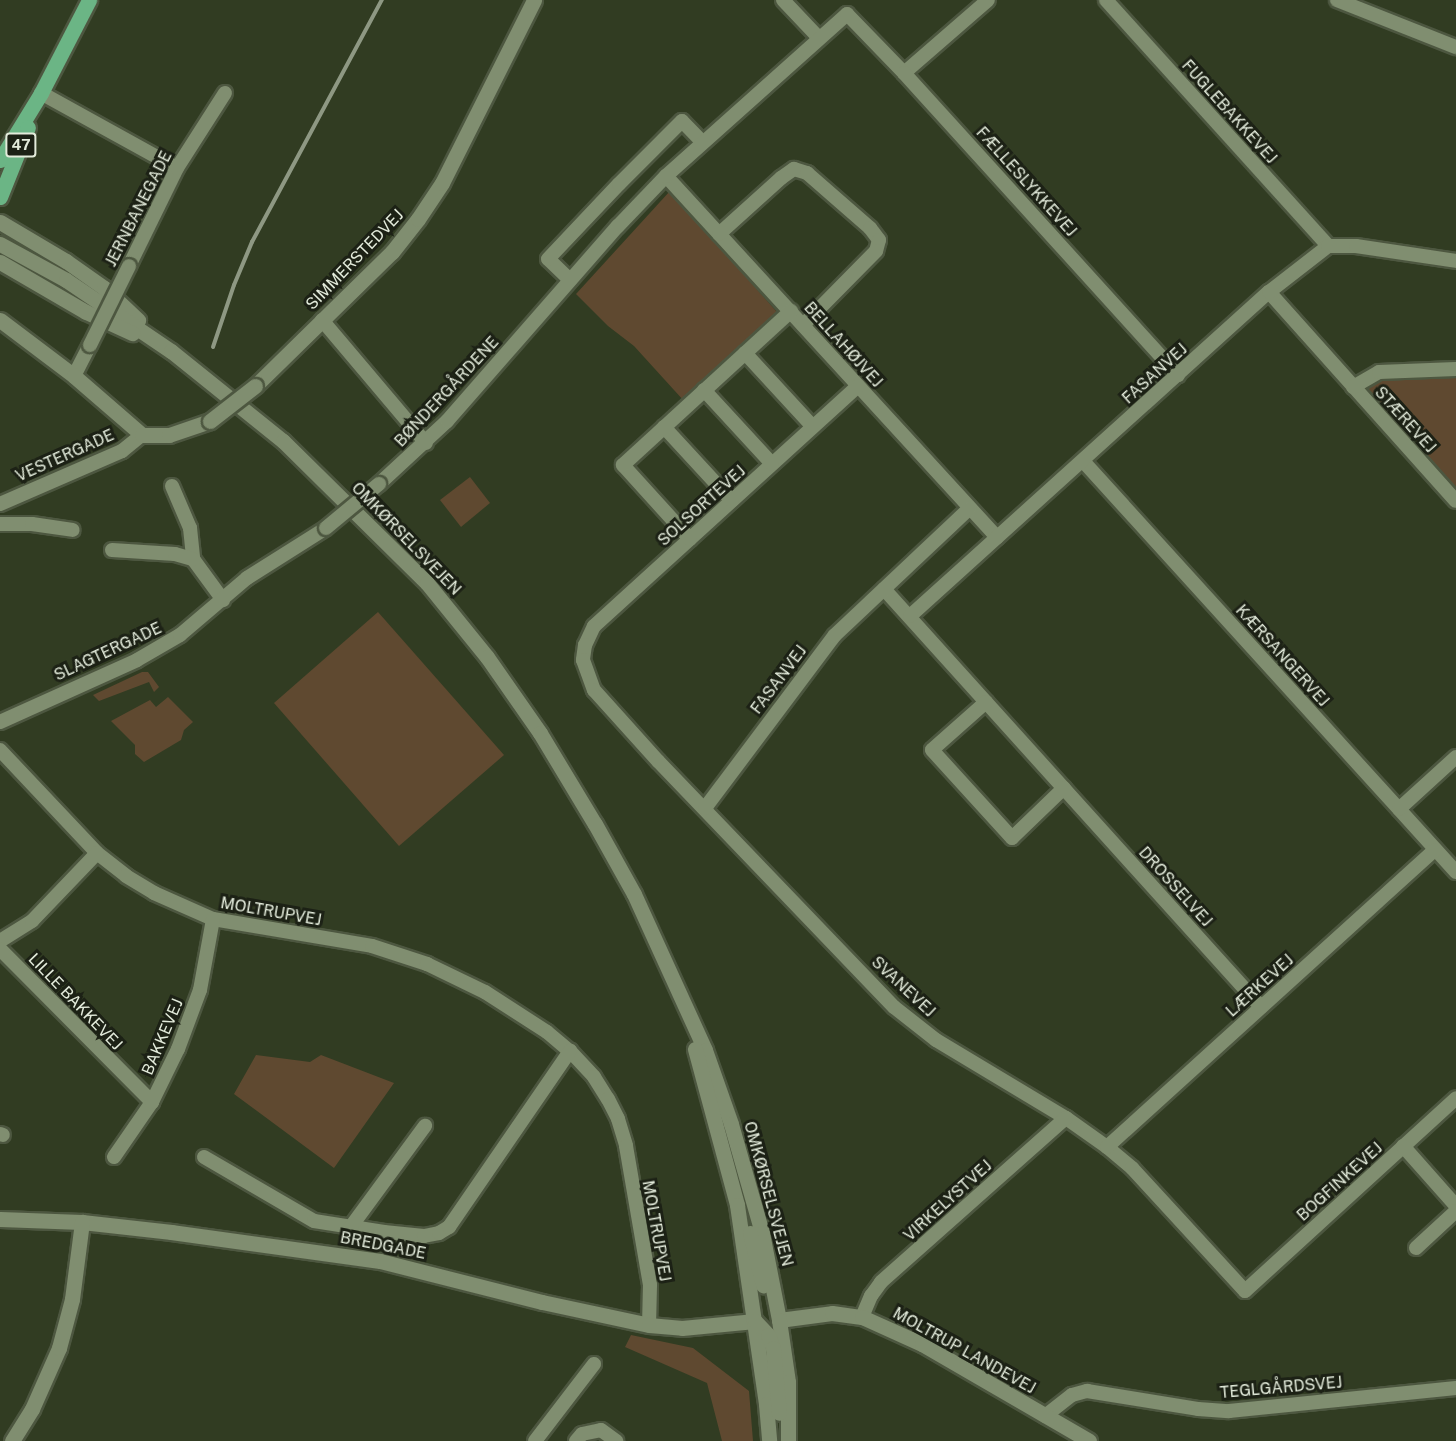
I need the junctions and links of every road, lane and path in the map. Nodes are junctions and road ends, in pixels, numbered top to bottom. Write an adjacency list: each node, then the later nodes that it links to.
1 (89, 0): 11 (main road, 47)
2 (534, 0): 29 (main road, SIMMERSTEDVEJ)
3 (783, 0): 8 (street)
4 (988, 0): 10 (street)
5 (1106, 0): 22 (street, FUGLEBAKKEVEJ)
6 (1338, 0): 9 (street)
7 (847, 14): 8 (street, BØNDERGÅRDENE); 10 (street, FÆLLESLYKKEVEJ)
8 (818, 37): 13 (street, BØNDERGÅRDENE)
9 (1456, 47)
10 (904, 73): 34 (street, FÆLLESLYKKEVEJ)
11 (41, 93): 14 (main road, 47); 15 (street); 18 (main road, 47)
12 (225, 93): 15 (street, JERNBANEGADE)
13 (701, 141): 17 (street, BØNDERGÅRDENE); 25 (street)
14 (2, 157): 16 (main road)
15 (177, 168): 35 (street, JERNBANEGADE, bridge)
16 (0, 174)
17 (666, 176): 20 (street, BELLAHØJVEJ); 25 (street, BØNDERGÅRDENE)
18 (0, 197)
19 (0, 222): 31 (main road)
20 (719, 234): 27 (street, BELLAHØJVEJ); 30 (street)
21 (0, 244): 31 (main road, OMKØRSELSVEJEN)
22 (1328, 246): 23 (street); 26 (street, FASANVEJ)
23 (1456, 261)
24 (0, 262): 31 (main road)
25 (570, 280): 42 (street, BØNDERGÅRDENE)
26 (1269, 292): 34 (street, FASANVEJ); 37 (street, STÆREVEJ)
27 (790, 311): 30 (street, BELLAHØJVEJ); 32 (street)
28 (0, 320): 35 (main road)
29 (322, 320): 41 (main road, SIMMERSTEDVEJ, bridge); 42 (street)
30 (803, 325): 36 (street, BELLAHØJVEJ)
31 (171, 351): 73 (main road, OMKØRSELSVEJEN)
32 (745, 353): 38 (street); 40 (street)
33 (1456, 369): 37 (street, STÆREVEJ)
34 (1178, 375): 43 (street, FASANVEJ)
35 (74, 376): 41 (main road)
36 (858, 386): 40 (street, SOLSORTEVEJ); 49 (street, BELLAHØJVEJ)
37 (1353, 387): 47 (street, STÆREVEJ)
38 (704, 390): 39 (street); 44 (street)
39 (664, 427): 46 (street); 53 (street)
40 (813, 427): 44 (street, SOLSORTEVEJ)
41 (142, 435): 48 (street, VESTERGADE)
42 (426, 442): 57 (street, BØNDERGÅRDENE, bridge)
43 (1083, 461): 52 (street, FASANVEJ); 66 (street, KÆRSANGERVEJ)
44 (772, 464): 46 (street, SOLSORTEVEJ)
45 (172, 486): 55 (street)
46 (732, 501): 53 (street, SOLSORTEVEJ)
47 (1456, 501)
48 (0, 504)
49 (970, 508): 52 (street, BELLAHØJVEJ); 56 (street, FASANVEJ)
50 (0, 524): 51 (street)
51 (73, 531)
52 (997, 537): 58 (street, FASANVEJ)
53 (690, 539): 59 (street, SOLSORTEVEJ)
54 (112, 550): 55 (street)
55 (193, 558): 57 (street)
56 (884, 589): 58 (street, DROSSELVEJ); 65 (street, FASANVEJ)
57 (223, 600): 61 (street, SLAGTERGADE)
58 (910, 616): 60 (street, DROSSELVEJ)
59 (583, 660): 65 (street, SVANEVEJ)
60 (986, 702): 64 (street, DROSSELVEJ); 64 (street)
61 (0, 722)
62 (0, 750): 68 (street, MOLTRUPVEJ)
63 (1456, 757): 66 (street)
64 (1064, 788): 74 (street, DROSSELVEJ)
65 (705, 808): 78 (street, SVANEVEJ)
66 (1399, 809): 67 (street, KÆRSANGERVEJ)
67 (1435, 850): 69 (street, KÆRSANGERVEJ); 74 (street, LÆRKEVEJ)
68 (97, 853): 70 (street, MOLTRUPVEJ); 71 (street)
69 (1456, 872)
70 (213, 919): 75 (street, MOLTRUPVEJ); 77 (street, BAKKEVEJ)
71 (0, 941)
72 (0, 949): 77 (street, LILLE BAKKEVEJ)
73 (666, 967): 84 (main road, OMKØRSELSVEJEN); 92 (main road, OMKØRSELSVEJEN)
74 (1261, 1007): 81 (street, LÆRKEVEJ)
75 (570, 1051): 88 (street); 94 (street, MOLTRUPVEJ)
76 (1456, 1098): 80 (street, BOGFINKEVEJ)
77 (152, 1102): 82 (street, BAKKEVEJ)
78 (1066, 1118): 81 (street, SVANEVEJ); 91 (street, VIRKELYSTVEJ)
79 (425, 1126): 88 (street)
80 (1403, 1146): 85 (street); 90 (street, BOGFINKEVEJ)
81 (1107, 1147): 90 (street, SVANEVEJ)
82 (114, 1156)
83 (204, 1157): 88 (street)
84 (729, 1174): 92 (main road); 93 (main road, OMKØRSELSVEJEN)
85 (1456, 1208): 89 (street)
86 (0, 1219): 87 (main road, BREDGADE)
87 (82, 1222): 94 (main road, BREDGADE); 98 (main road)
88 (350, 1228)
89 (1416, 1248)
90 (1245, 1291)
91 (862, 1317): 92 (main road, MOLTRUP LANDEVEJ); 97 (main road, MOLTRUP LANDEVEJ)
92 (779, 1320): 93 (main road, BREDGADE); 103 (main road, OMKØRSELSVEJEN)
93 (755, 1321): 94 (main road, BREDGADE); 102 (main road, OMKØRSELSVEJEN); 103 (main road)
94 (650, 1325)
95 (594, 1364): 99 (street)
96 (1456, 1388): 97 (street, TEGLGÅRDSVEJ)
97 (1045, 1416): 104 (main road, MOLTRUP LANDEVEJ)
98 (12, 1441)
99 (535, 1441)
100 (576, 1441): 101 (street)
101 (616, 1441)
102 (769, 1441)
103 (786, 1441)
104 (1089, 1441)

